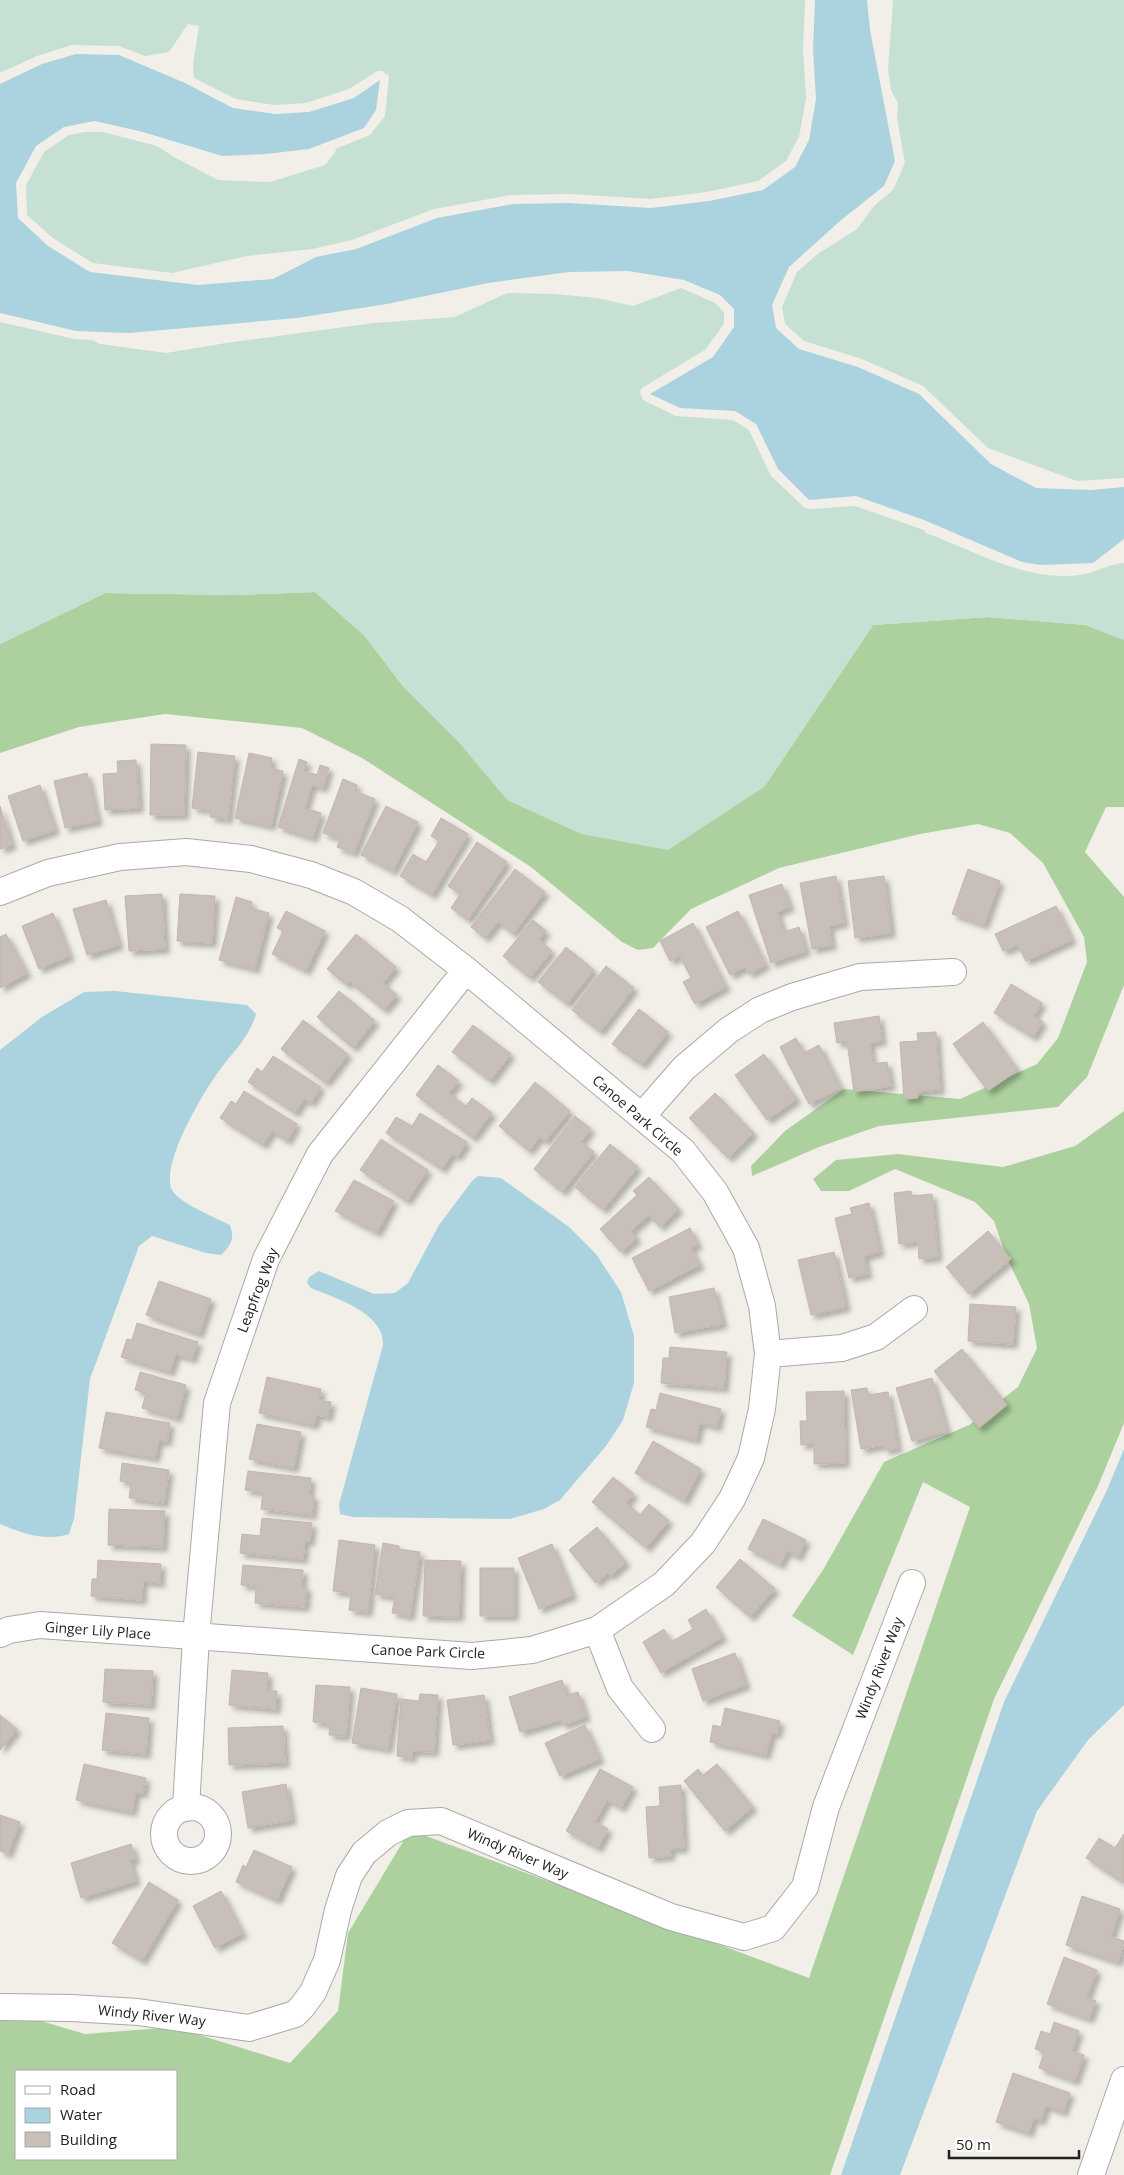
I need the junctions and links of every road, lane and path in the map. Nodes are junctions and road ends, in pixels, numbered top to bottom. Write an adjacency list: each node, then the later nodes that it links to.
1 (0, 892): 2 (street, Canoe Park Circle)
2 (466, 970): 4 (street, Canoe Park Circle); 10 (street, Leapfrog Way)
3 (952, 972): 4 (street)
4 (642, 1116): 6 (street, Canoe Park Circle)
5 (914, 1309): 6 (street)
6 (768, 1354): 8 (street, Canoe Park Circle)
7 (912, 1582): 13 (street, Windy River Way)
8 (597, 1630): 10 (street, Canoe Park Circle); 11 (street)
9 (0, 1634): 10 (street, Ginger Lily Place)
10 (196, 1637): 12 (street, Leapfrog Way)
11 (652, 1729)
12 (186, 1808)
13 (0, 2007)
14 (1124, 2080): 15 (street)
15 (1091, 2175)

